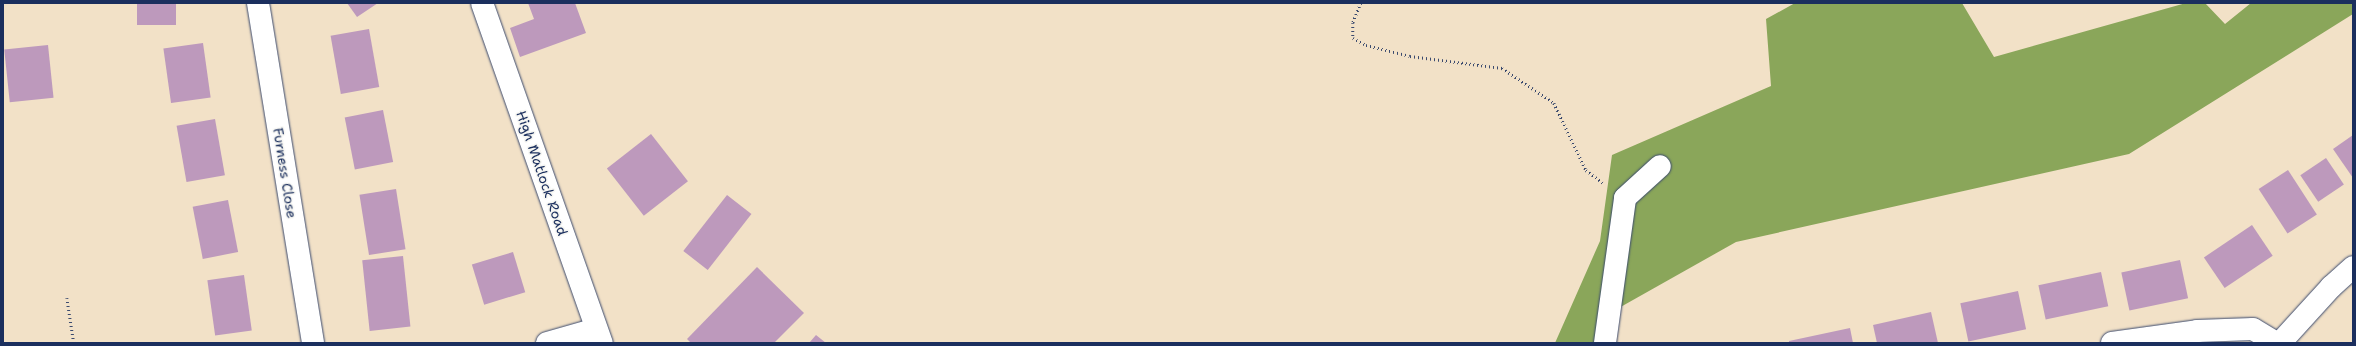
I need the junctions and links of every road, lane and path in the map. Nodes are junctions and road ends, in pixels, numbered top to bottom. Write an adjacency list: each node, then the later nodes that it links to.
1 (258, 3): 10 (street, Furness Close)
2 (482, 3): 8 (street, High Matlock Road)
3 (1362, 3): 5 (path)
4 (1660, 166): 5 (street)
5 (1625, 198): 12 (street)
6 (2353, 267): 15 (street)
7 (68, 298): 9 (path)
8 (599, 336): 11 (street)
9 (74, 343)
10 (313, 343)
11 (547, 343)
12 (1605, 343)
13 (2112, 343): 14 (street)
14 (2276, 343)
15 (2280, 343)

